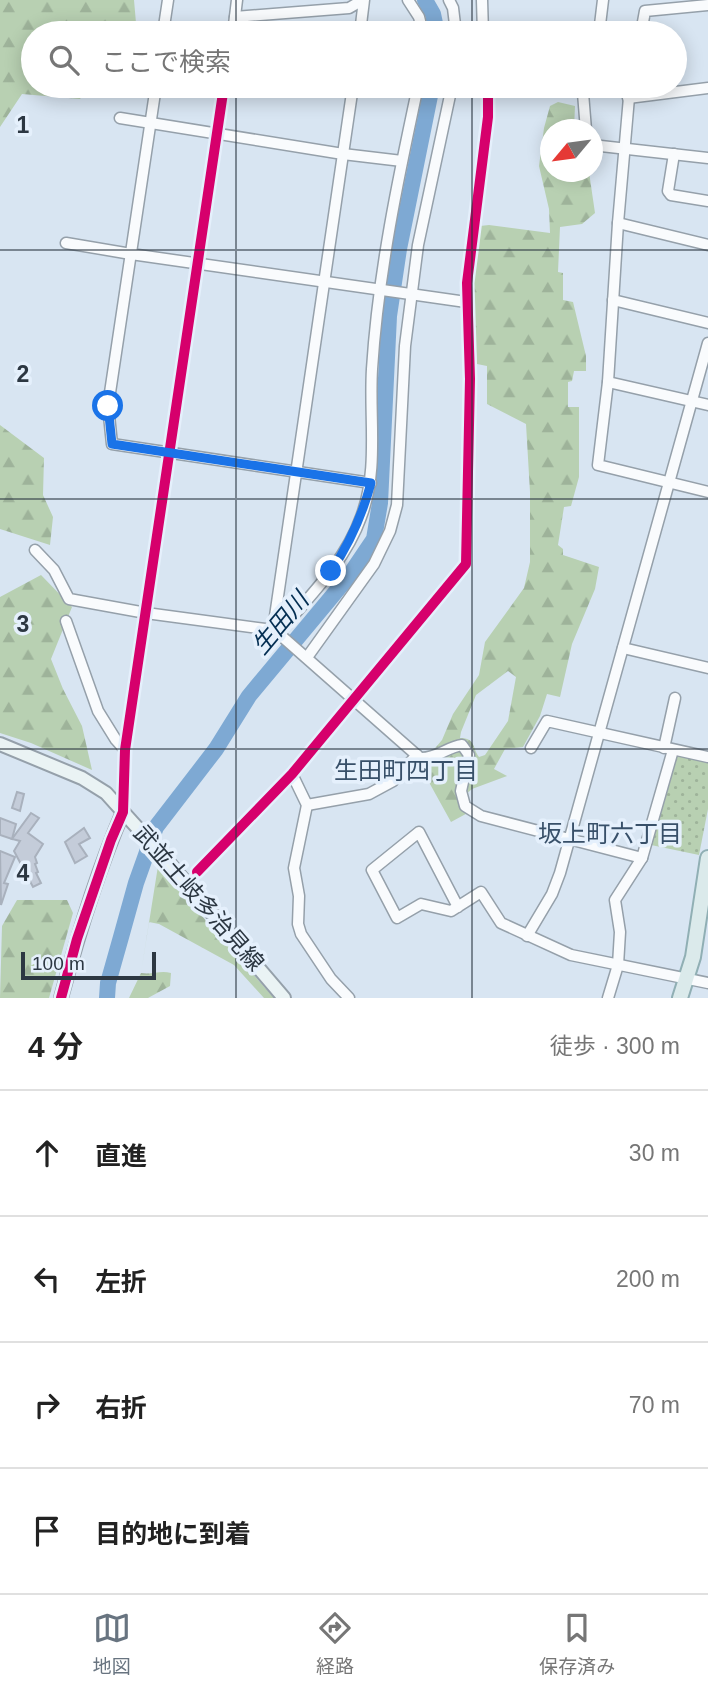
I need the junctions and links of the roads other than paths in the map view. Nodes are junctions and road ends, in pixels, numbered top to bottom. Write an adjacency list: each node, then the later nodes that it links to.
1 (168, 0): 10 (street)
2 (237, 0): 9 (street)
3 (364, 0): 9 (street); 12 (street)
4 (408, 0): 13 (street)
5 (449, 0): 14 (street)
6 (482, 0): 15 (street)
7 (603, 0): 16 (street)
8 (708, 5): 17 (street)
9 (235, 17): 11 (street)
10 (165, 21)
11 (234, 21)
12 (361, 21)
13 (420, 21)
14 (455, 21)
15 (483, 21)
16 (600, 21)
17 (643, 21)
18 (708, 88): 19 (street)
19 (687, 91)
20 (154, 98): 30 (street)
21 (223, 98): 31 (street)
22 (351, 98): 34 (street)
23 (415, 98): 37 (street)
24 (449, 98): 46 (street)
25 (488, 98): 48 (street)
26 (583, 98): 29 (street)
27 (628, 98): 33 (street)
28 (120, 118): 30 (street)
29 (585, 119)
30 (150, 123): 31 (street); 42 (street)
31 (217, 134): 34 (street); 43 (street)
32 (603, 146): 33 (street)
33 (624, 149): 35 (street); 39 (street)
34 (343, 154): 37 (street); 44 (street)
35 (674, 154): 36 (street); 38 (street)
36 (708, 158)
37 (402, 161): 45 (street)
38 (708, 201)
39 (618, 223): 41 (street); 47 (street)
40 (66, 243): 42 (street)
41 (708, 245)
42 (131, 254): 43 (street); 54 (street)
43 (197, 262): 44 (street); 54 (street)
44 (324, 282): 45 (street); 55 (street)
45 (380, 290): 46 (street); 56 (street)
46 (413, 295): 48 (street); 64 (street)
47 (613, 300): 49 (street); 51 (street)
48 (467, 302): 67 (street)
49 (708, 323)
50 (708, 343): 52 (street)
51 (608, 382): 52 (street); 57 (street)
52 (691, 402): 53 (street); 57 (street)
53 (708, 405)
54 (169, 452): 55 (street); 60 (street)
55 (296, 471): 56 (street); 62 (street)
56 (371, 483): 62 (street)
57 (669, 483): 58 (street); 63 (street)
58 (708, 492)
59 (35, 550): 60 (street)
60 (146, 613): 62 (street); 72 (street)
61 (66, 621): 72 (street)
62 (275, 631): 64 (street)
63 (623, 648): 65 (street); 68 (street)
64 (308, 656): 67 (street)
65 (708, 668)
66 (675, 698): 71 (street)
67 (355, 699): 73 (street); 75 (street)
68 (599, 732): 70 (street); 71 (street); 78 (street)
69 (0, 744): 77 (main road, 武並土岐多治見線)
70 (531, 748)
71 (668, 749): 74 (street); 79 (street)
72 (125, 750): 77 (street)
73 (417, 755): 76 (street); 78 (street)
74 (708, 757)
75 (292, 774): 76 (street); 81 (street)
76 (307, 805): 90 (street)
77 (123, 812): 88 (main road); 89 (main road, 武並土岐多治見線)
78 (570, 838): 79 (street); 84 (street)
79 (642, 858): 85 (street)
80 (708, 858): 82 (main road)
81 (197, 872)
82 (704, 897): 86 (main road)
83 (458, 907): 83 (street); 84 (street)
84 (527, 936): 85 (street)
85 (618, 965): 86 (street); 91 (street)
86 (687, 978): 87 (street); 92 (main road)
87 (708, 983)
88 (61, 998)
89 (284, 998)
90 (349, 998)
91 (608, 998)
92 (680, 998)

